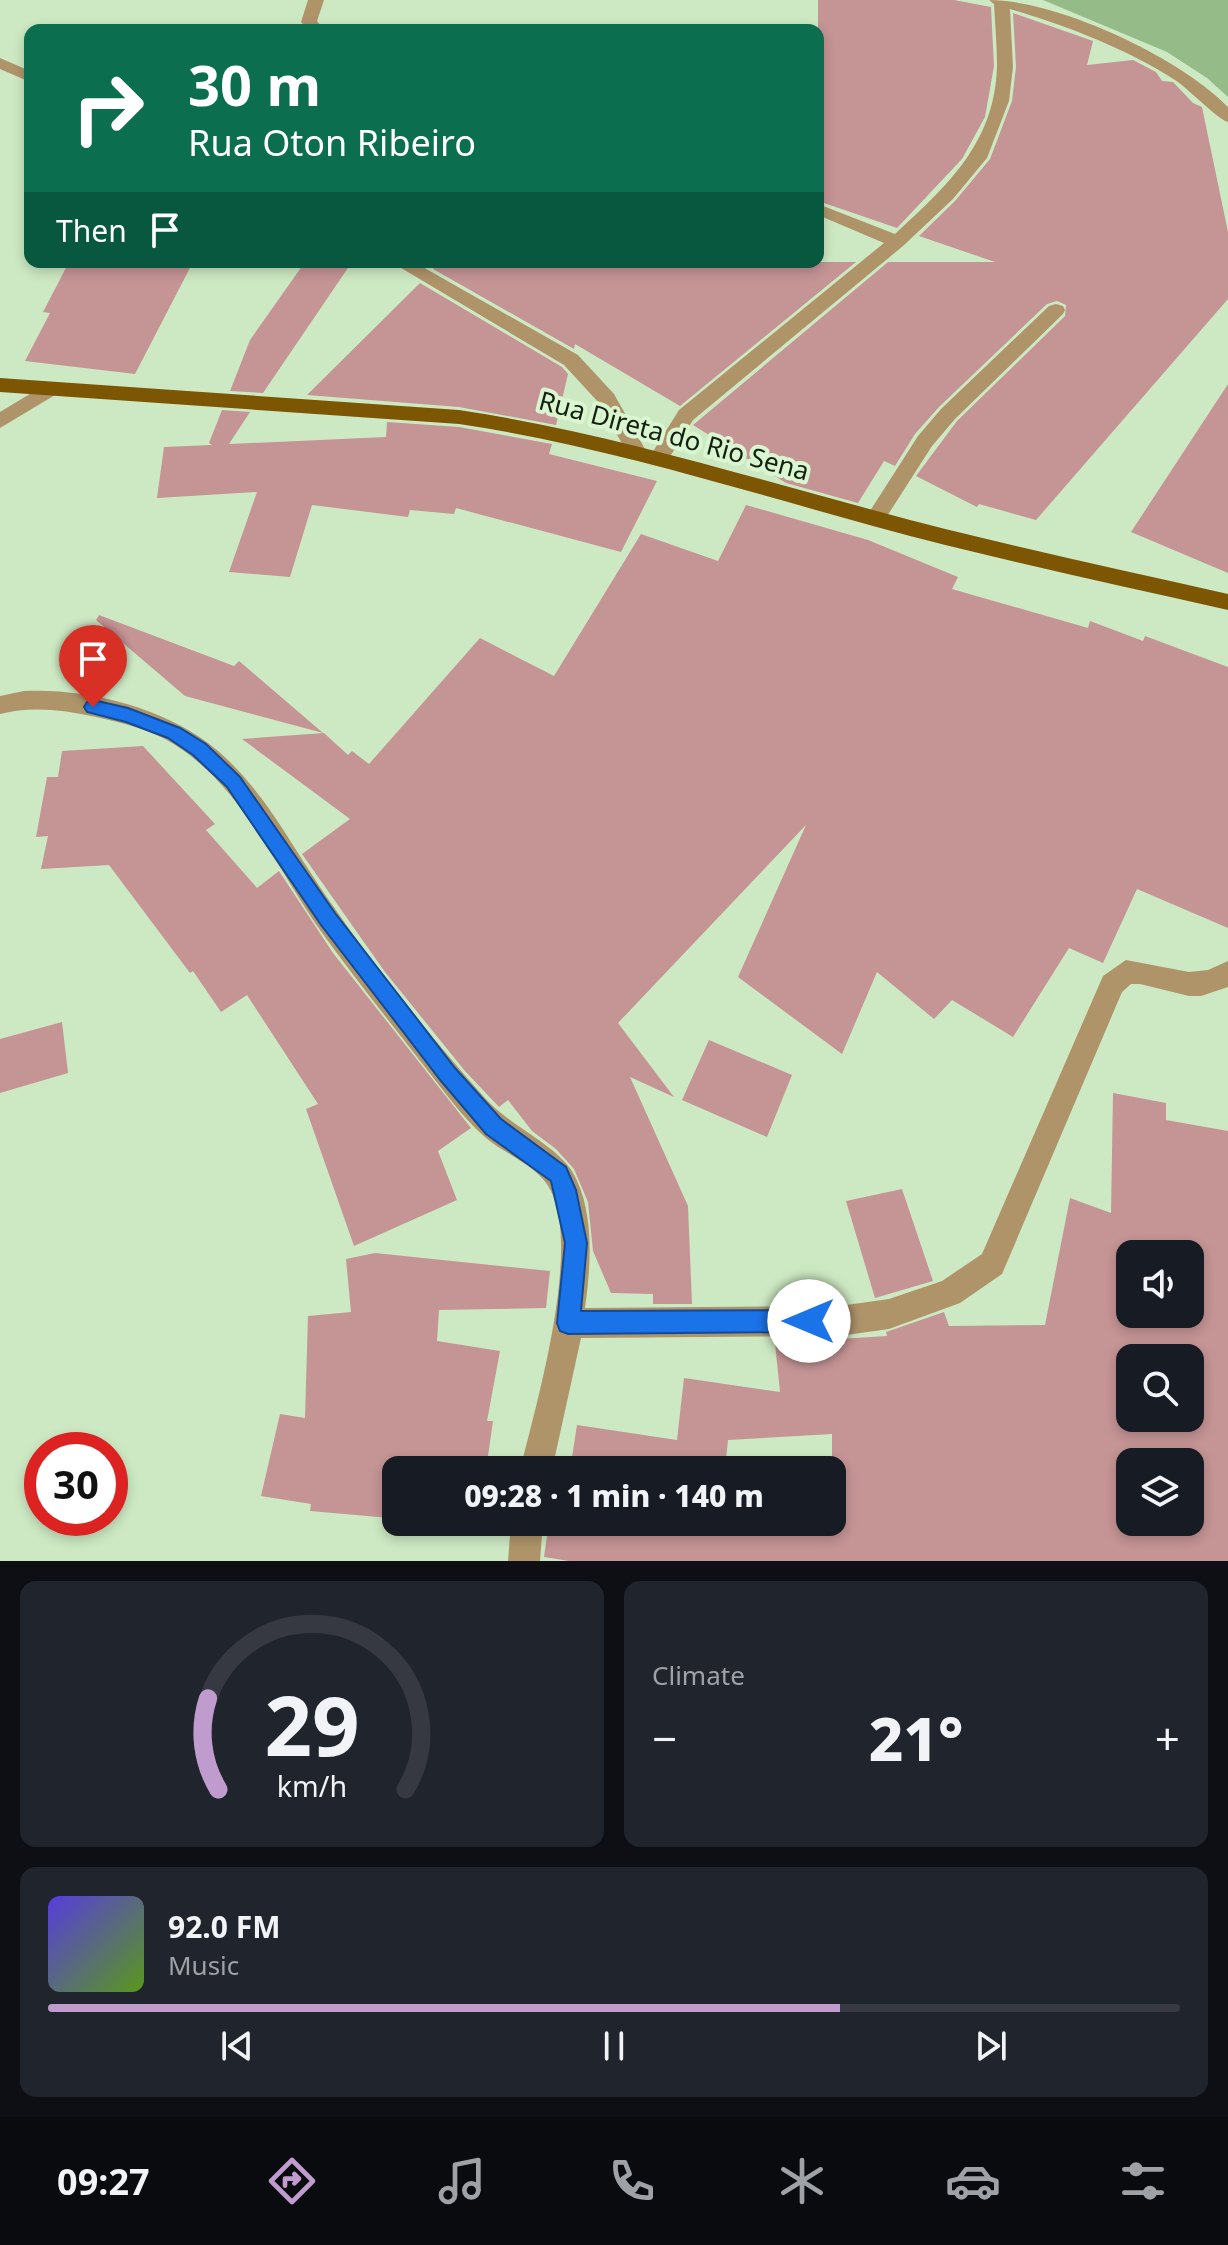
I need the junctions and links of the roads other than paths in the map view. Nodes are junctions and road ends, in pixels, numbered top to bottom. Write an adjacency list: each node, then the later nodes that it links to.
1 (316, 0): 3 (street)
2 (999, 1): 6 (street); 8 (street)
3 (311, 24)
4 (0, 63): 5 (street)
5 (24, 74)
6 (1228, 117)
7 (824, 212): 8 (street)
8 (897, 242): 15 (street)
9 (410, 268): 14 (street)
10 (1056, 310): 16 (street)
11 (0, 385): 12 (main road, Rua Direta do Rio Sena)
12 (48, 390): 13 (street); 14 (main road, Rua Direta do Rio Sena)
13 (0, 421)
14 (635, 449): 15 (main road, Rua Direta do Rio Sena)
15 (659, 458): 16 (main road, Rua Direta do Rio Sena)
16 (875, 519): 17 (main road, Rua Direta do Rio Sena)
17 (1228, 602)
18 (0, 705): 20 (street)
19 (1228, 973): 20 (street)
20 (568, 1323): 21 (street)
21 (539, 1456)
22 (526, 1536): 23 (street)
23 (524, 1561)

